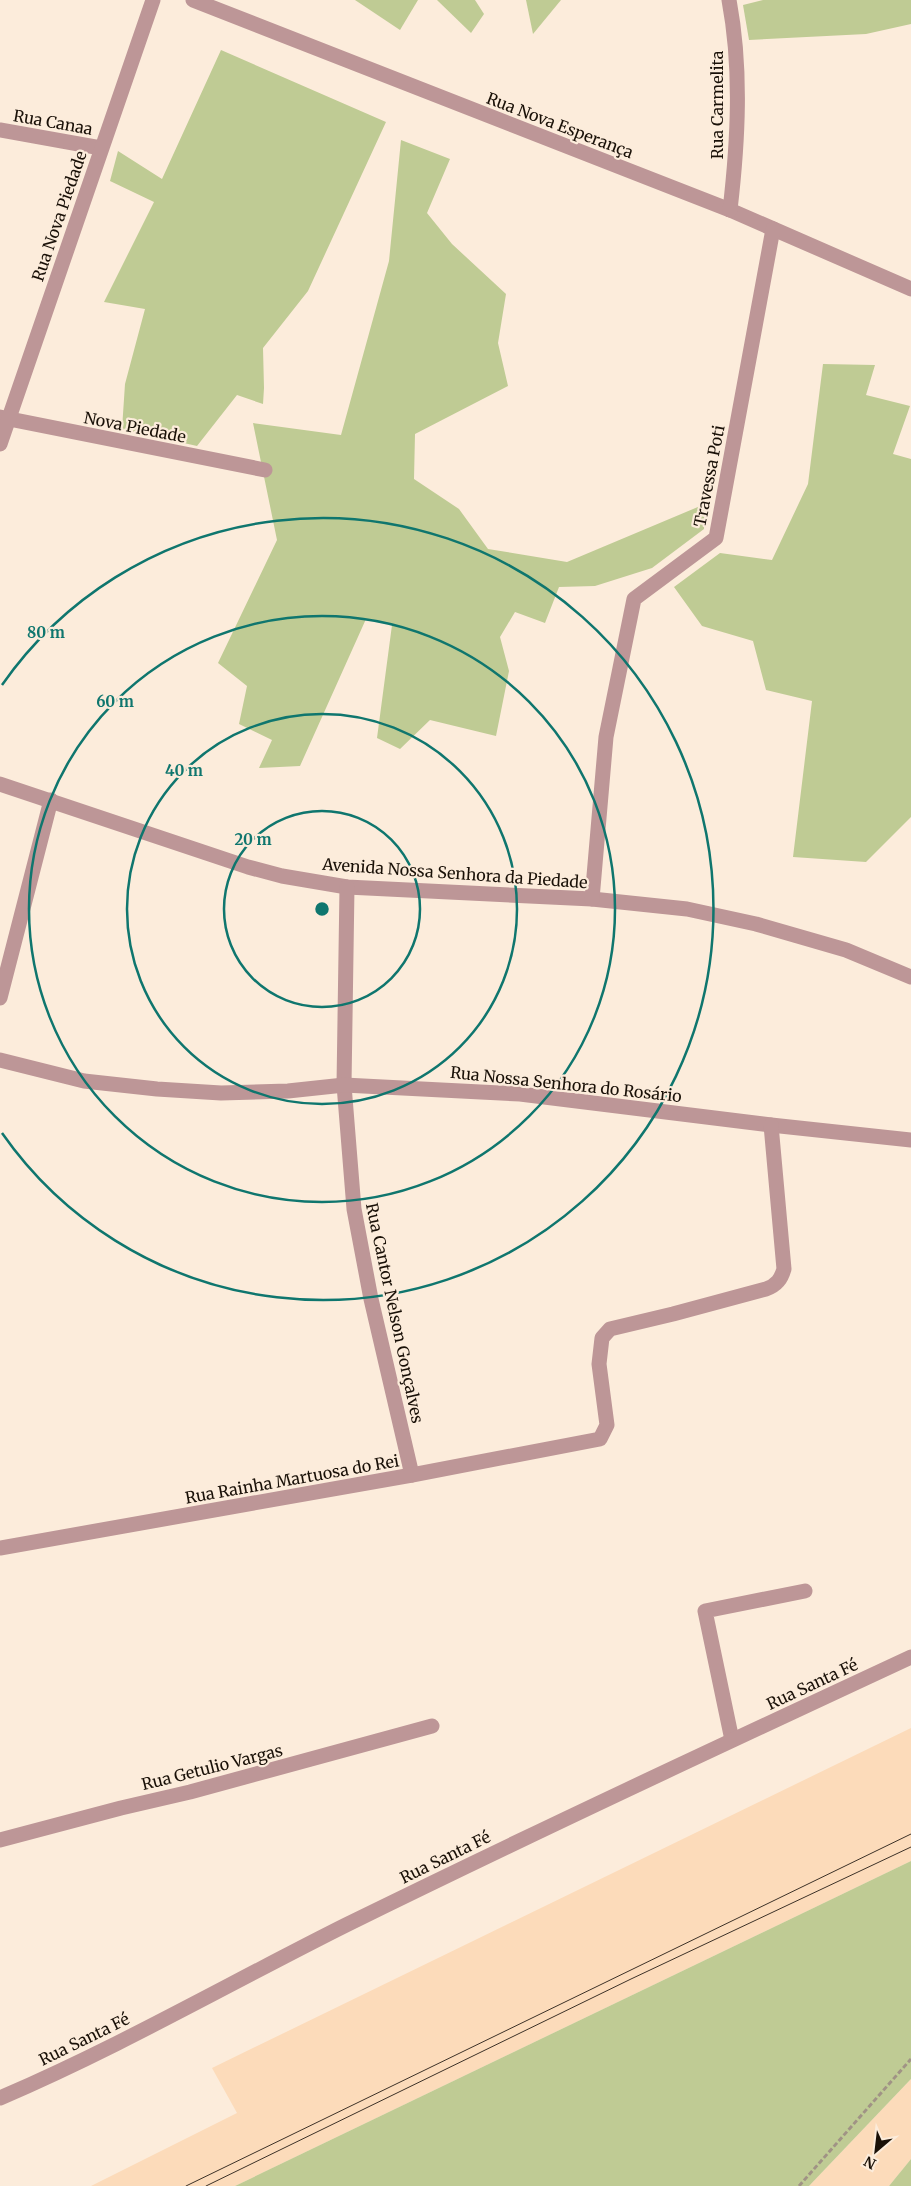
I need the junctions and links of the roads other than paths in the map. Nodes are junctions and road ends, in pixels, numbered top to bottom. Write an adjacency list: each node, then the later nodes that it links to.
1 (153, 0): 5 (street, Rua Nova Piedade)
2 (193, 0): 6 (street, Rua Nova Esperança)
3 (729, 0): 6 (street, Rua Carmelita)
4 (0, 130): 5 (street, Rua Canaa)
5 (101, 148): 9 (street, Rua Nova Piedade)
6 (730, 210): 7 (street, Rua Nova Esperança)
7 (773, 229): 8 (street, Rua Nova Esperança); 15 (street, Travessa Poti)
8 (911, 289)
9 (4, 418): 10 (street, Rua Nova Piedade); 11 (street, Nova Piedade)
10 (0, 444)
11 (265, 470)
12 (0, 784): 13 (street, Avenida Nossa Senhora da Piedade)
13 (51, 800): 14 (street, Avenida Nossa Senhora da Piedade); 17 (street)
14 (347, 887): 15 (street, Avenida Nossa Senhora da Piedade); 19 (street, Rua Cantor Nelson Gonçalves)
15 (592, 899): 16 (street, Avenida Nossa Senhora da Piedade)
16 (911, 977)
17 (0, 998)
18 (0, 1060): 19 (street, Rua Nossa Senhora do Rosário)
19 (344, 1085): 20 (street, Rua Nossa Senhora do Rosário); 22 (street, Rua Cantor Nelson Gonçalves)
20 (771, 1125): 21 (street, Rua Nossa Senhora do Rosário); 22 (street, Rua Rainha Martuosa do Rei)
21 (911, 1140)
22 (412, 1475): 23 (street, Rua Rainha Martuosa do Rei)
23 (0, 1548)
24 (805, 1591): 27 (street)
25 (911, 1657): 27 (street, Rua Santa Fé)
26 (432, 1726): 28 (street, Rua Getulio Vargas)
27 (732, 1740): 29 (street, Rua Santa Fé)
28 (0, 1840)
29 (0, 2098)

